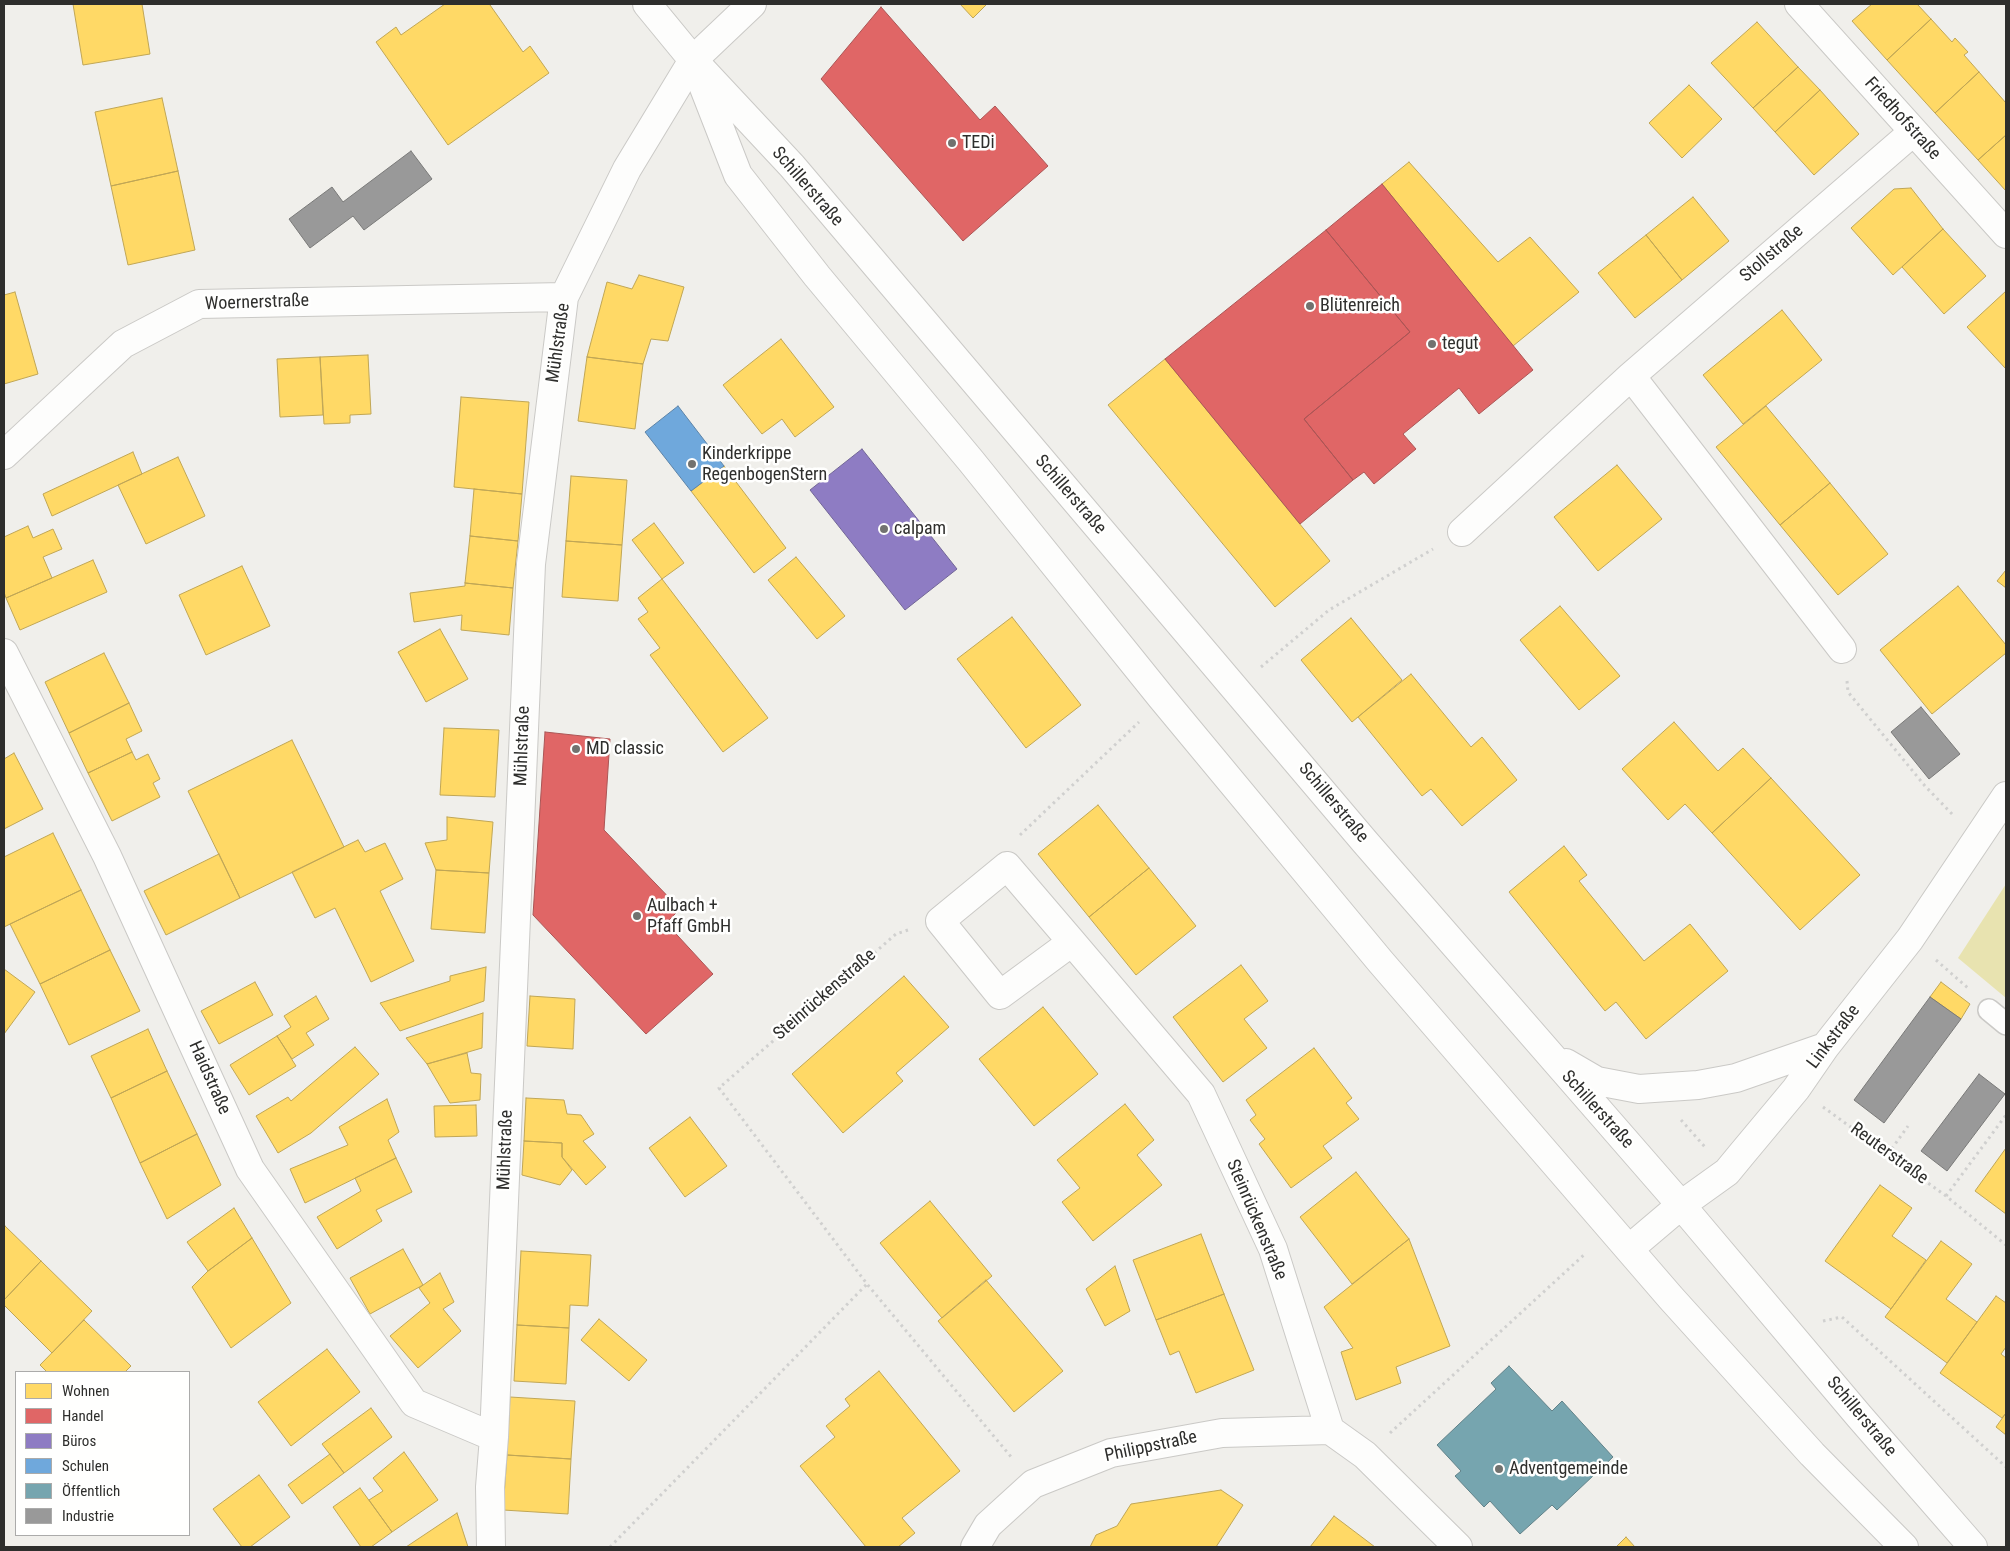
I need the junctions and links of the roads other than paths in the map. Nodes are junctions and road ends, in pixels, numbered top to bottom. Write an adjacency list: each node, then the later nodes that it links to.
1 (647, 4): 4 (street, Schillerstraße)
2 (752, 4): 4 (street, Mühlstraße)
3 (1799, 4): 5 (street, Friedhofstraße)
4 (692, 60): 7 (street, Mühlstraße); 18 (street, Schillerstraße); 20 (street, Schillerstraße)
5 (1914, 132): 6 (street, Friedhofstraße); 8 (street, Stollstraße)
6 (2006, 234)
7 (564, 297): 9 (street, Woernerstraße); 22 (street, Mühlstraße)
8 (1631, 376): 10 (street, Stollstraße); 11 (street)
9 (4, 455)
10 (1462, 532)
11 (1842, 649)
12 (4, 653): 22 (street, Haidstraße)
13 (2006, 796): 17 (street, Linkstraße)
14 (1072, 942): 14 (street, Steinrückenstraße); 21 (street, Steinrückenstraße)
15 (1989, 1010): 16 (lane)
16 (2006, 1024)
17 (1825, 1047): 18 (street); 19 (street, Linkstraße)
18 (1546, 1052): 19 (street, Schillerstraße)
19 (1681, 1205): 20 (street, Linkstraße); 27 (street, Schillerstraße)
20 (1629, 1249): 26 (street, Schillerstraße)
21 (1330, 1430): 24 (street, Philippstraße); 25 (street)
22 (494, 1437): 23 (street, Mühlstraße)
23 (491, 1547)
24 (974, 1547)
25 (1458, 1547)
26 (1904, 1547)
27 (1973, 1547)

